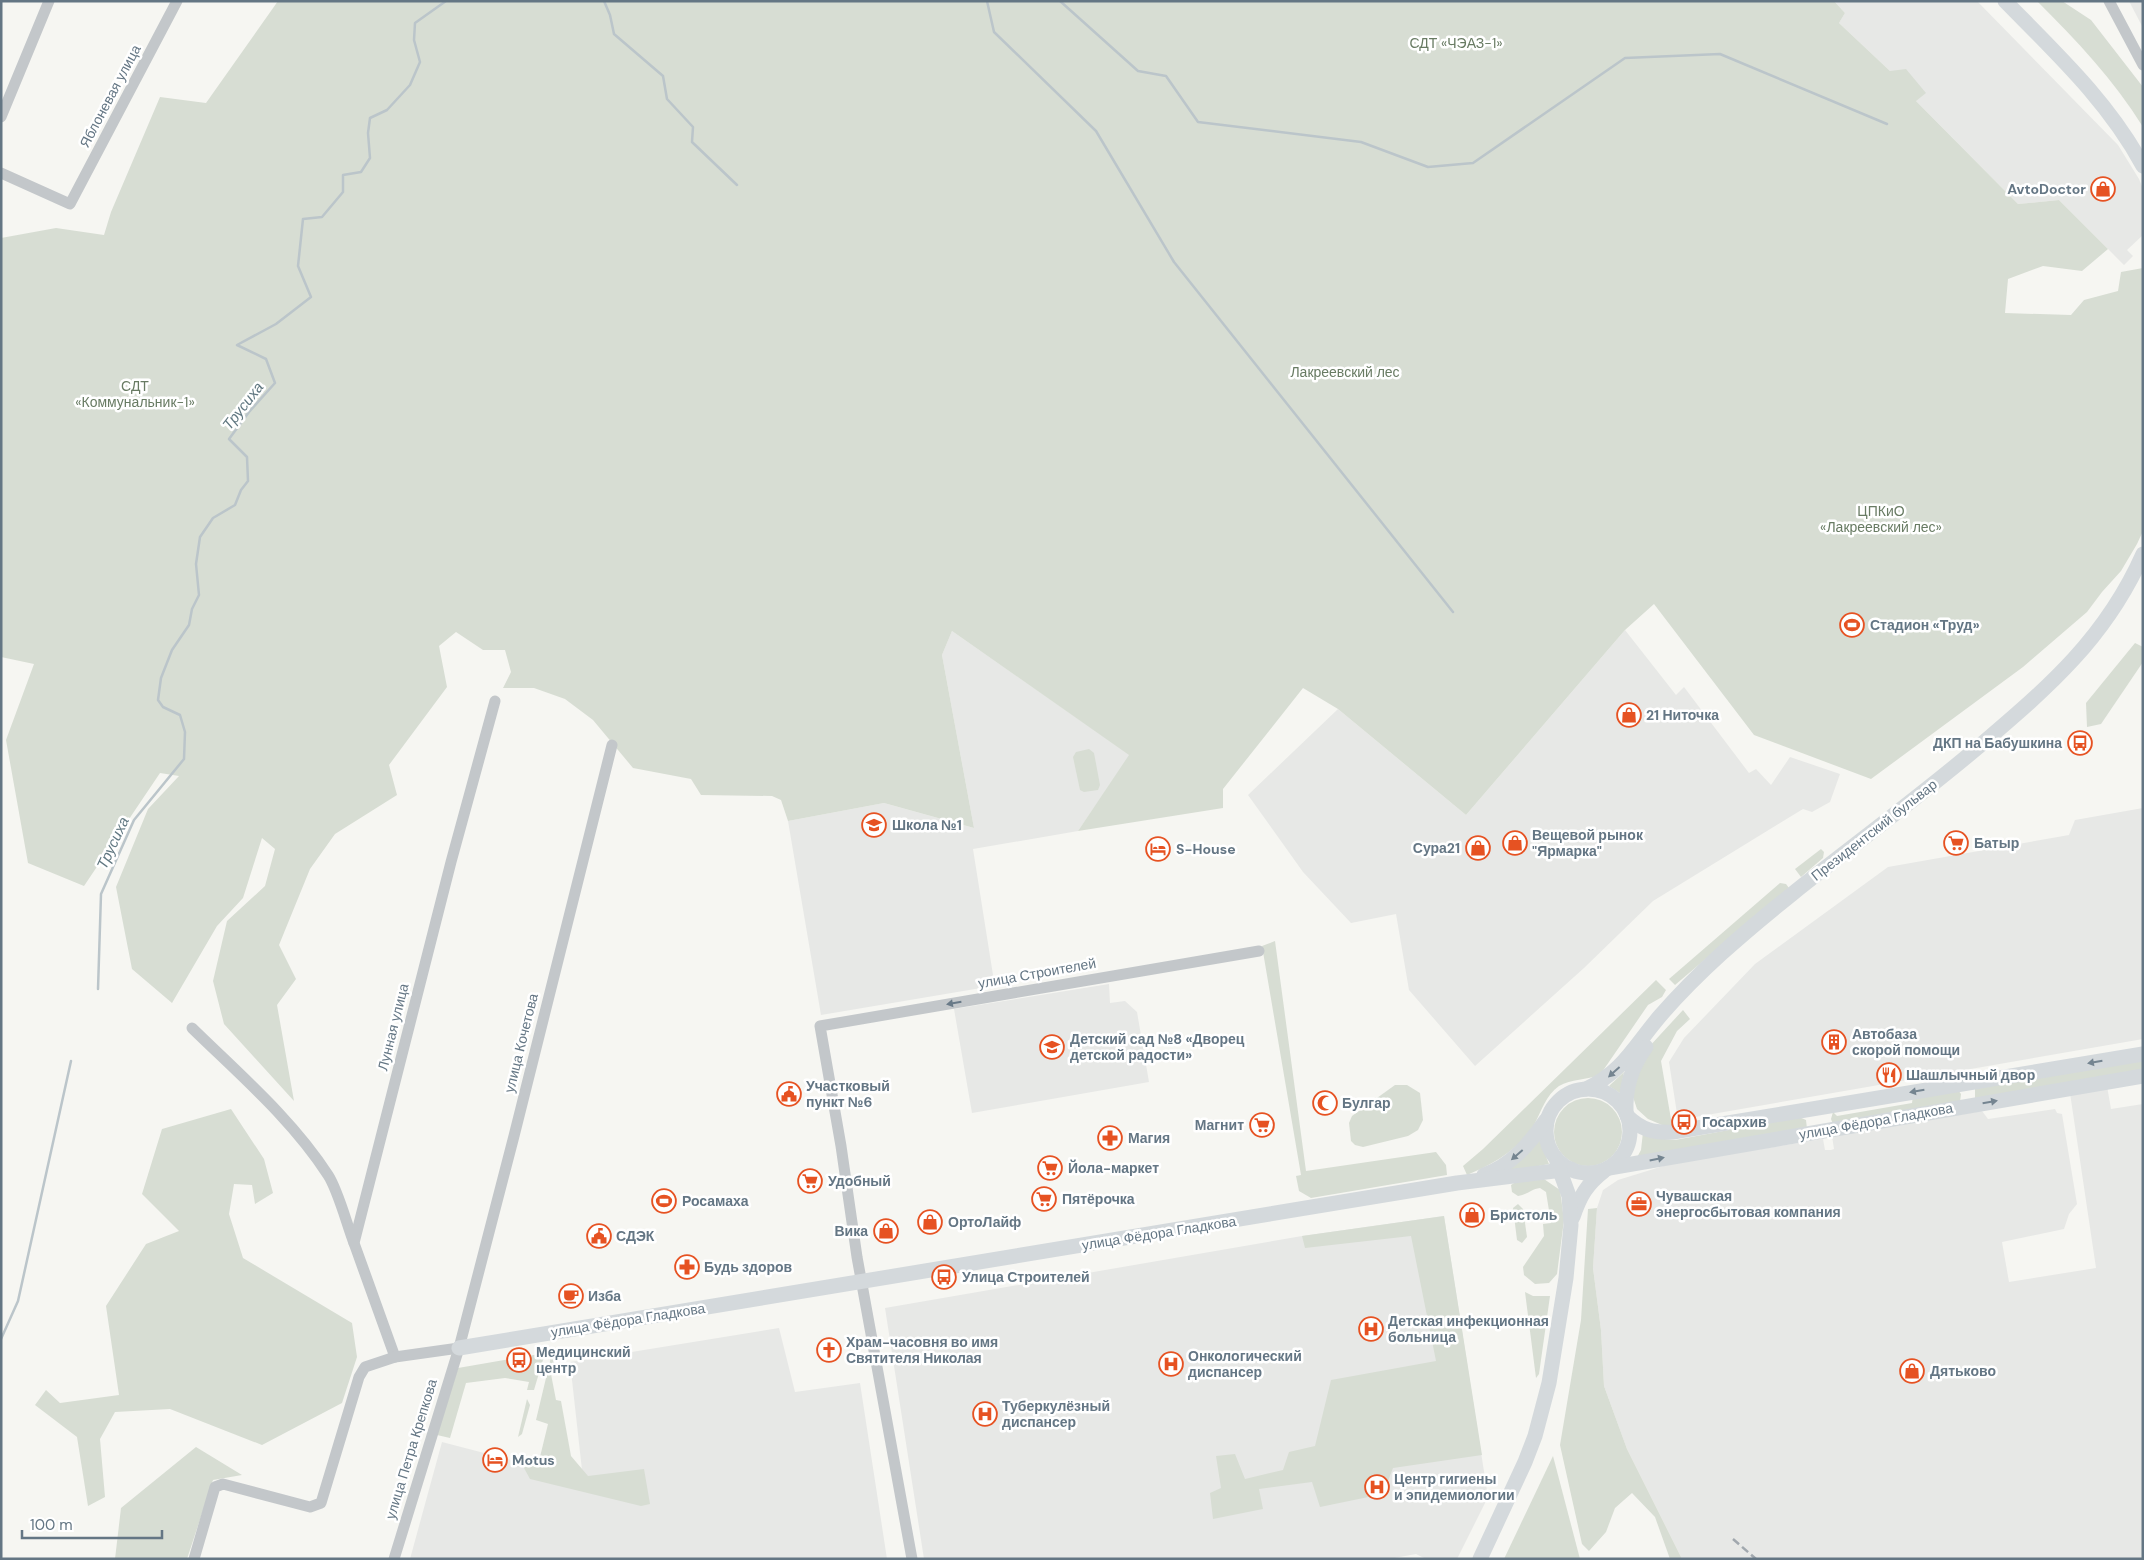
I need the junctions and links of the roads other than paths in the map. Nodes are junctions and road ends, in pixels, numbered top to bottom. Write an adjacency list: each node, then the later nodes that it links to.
1 (49, 1): 7 (street)
2 (177, 1): 10 (street, Яблоневая улица)
3 (2005, 1): 9 (main road)
4 (2017, 1): 8 (main road)
5 (2109, 1): 6 (street)
6 (2143, 65)
7 (1, 117)
8 (2143, 148)
9 (2143, 166)
10 (1, 173)
11 (2143, 554): 15 (main road, Президентский бульвар)
12 (2143, 578): 15 (main road, Президентский бульвар)
13 (495, 701): 31 (street, Лунная улица)
14 (612, 745): 33 (street, улица Кочетова)
15 (1914, 805): 21 (main road, Президентский бульвар, one-way to 21); 24 (main road, Президентский бульвар)
16 (1259, 951): 32 (street, улица Строителей, one-way to 32)
17 (192, 1028): 31 (street)
18 (2143, 1054): 20 (main road, улица Фёдора Гладкова, one-way to 20)
19 (2143, 1076): 22 (main road, улица Фёдора Гладкова, one-way to 19)
20 (1964, 1084): 22 (main road); 23 (main road, улица Фёдора Гладкова, one-way to 23)
21 (1586, 1089): 24 (main road); 25 (main road)
22 (1969, 1105): 26 (main road, улица Фёдора Гладкова)
23 (1814, 1109): 24 (main road, улица Фёдора Гладкова); 26 (main road)
24 (1627, 1115): 28 (main road)
25 (1548, 1117): 27 (main road); 29 (main road, улица Фёдора Гладкова, one-way to 29)
26 (1818, 1131): 28 (main road, улица Фёдора Гладкова, one-way to 26)
27 (1562, 1167): 28 (main road); 29 (main road, улица Фёдора Гладкова); 30 (main road)
28 (1607, 1169): 30 (main road)
29 (1457, 1184): 32 (main road, улица Фёдора Гладкова)
30 (1571, 1225): 38 (main road)
31 (354, 1243): 34 (street)
32 (862, 1282): 33 (main road, улица Фёдора Гладкова); 37 (street)
33 (459, 1348): 34 (street, улица Фёдора Гладкова); 36 (street, улица Петра Крепкова)
34 (394, 1357): 35 (street, улица Фёдора Гладкова)
35 (194, 1559)
36 (394, 1559)
37 (912, 1559)
38 (1480, 1559)

